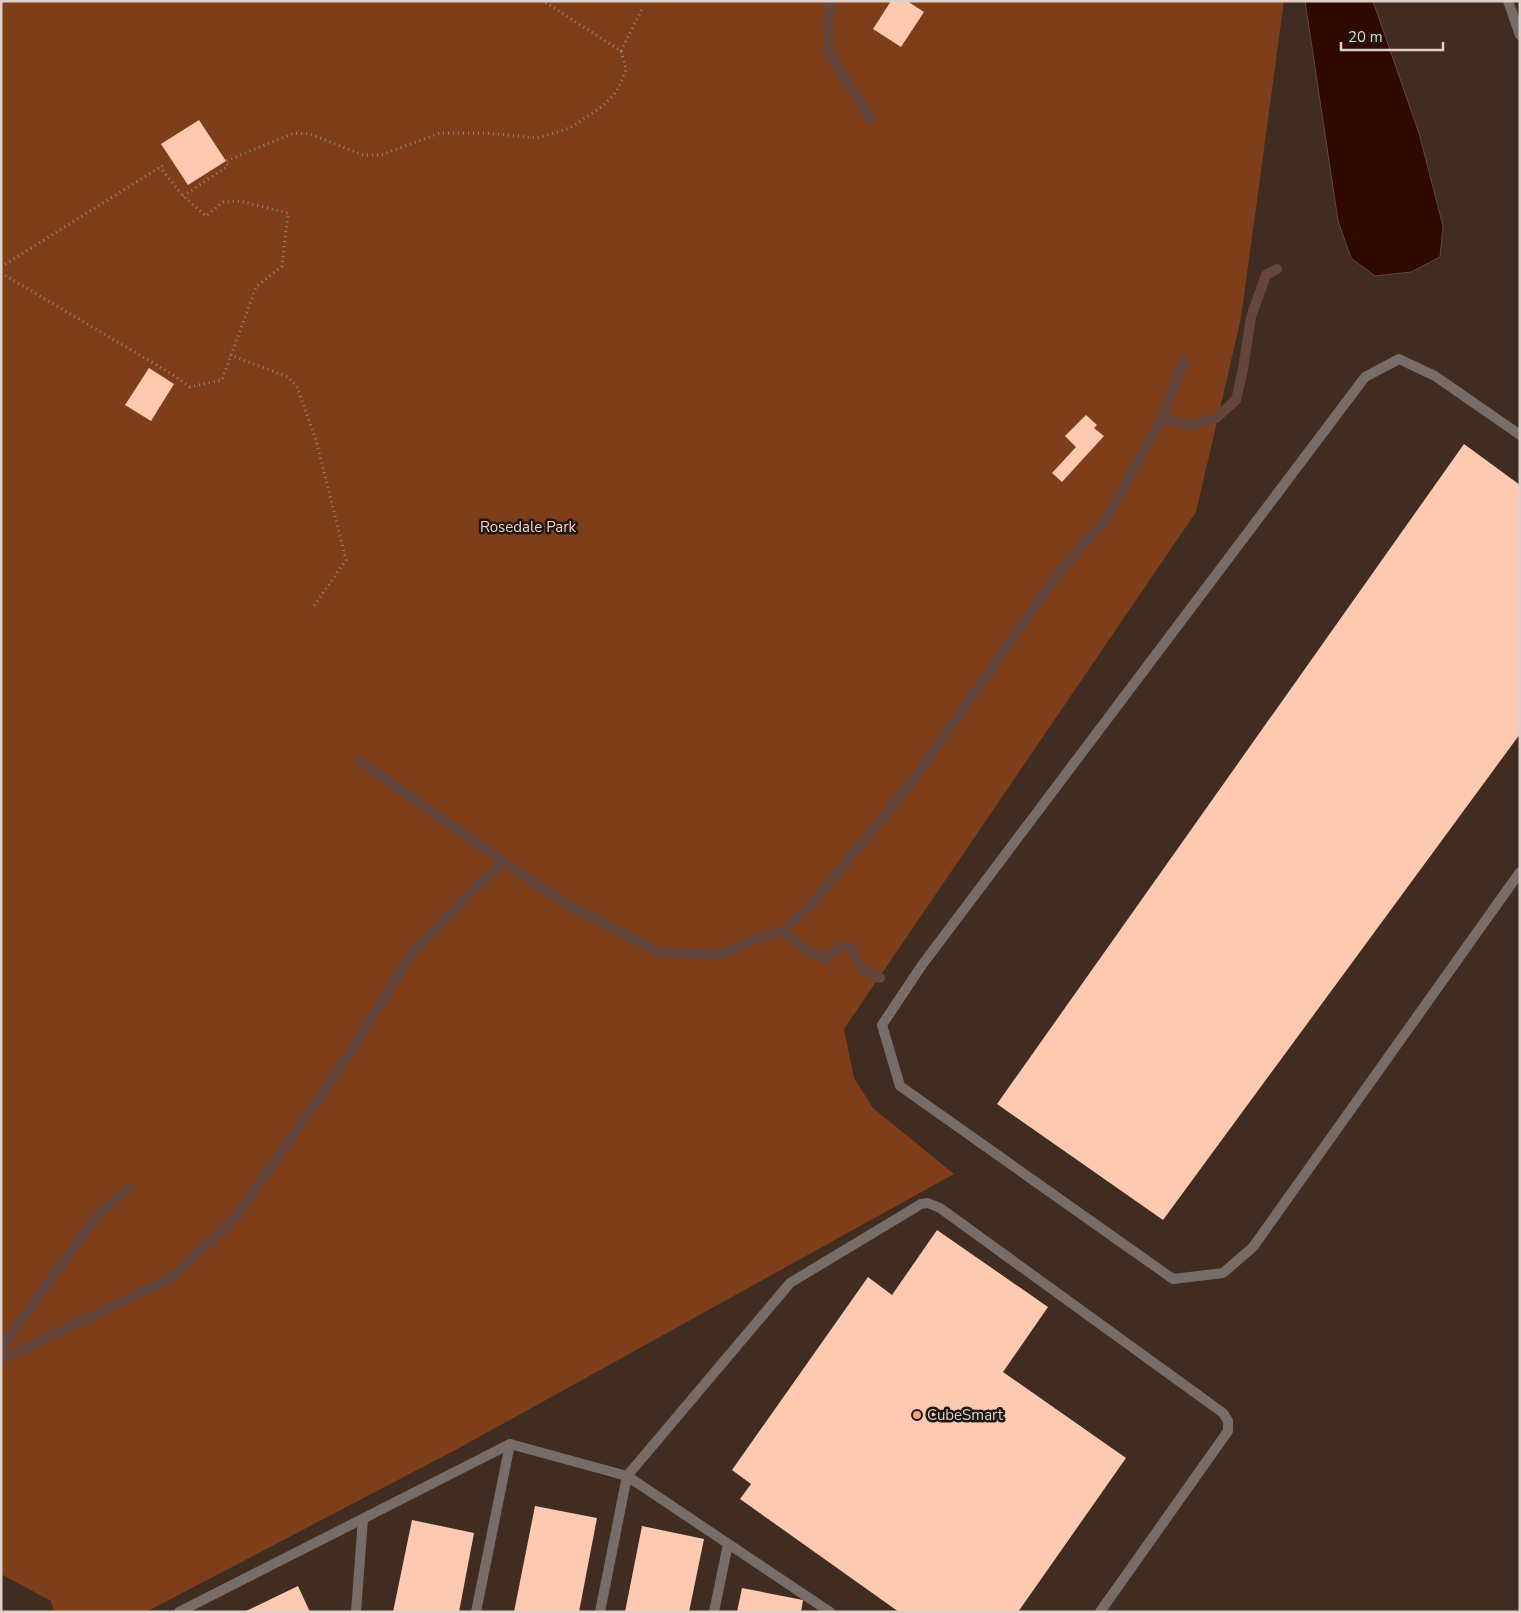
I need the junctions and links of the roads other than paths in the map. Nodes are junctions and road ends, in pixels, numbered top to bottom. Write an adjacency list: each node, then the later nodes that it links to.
1 (1508, 1): 2 (lane)
2 (1520, 35)
3 (1520, 435): 4 (lane)
4 (1520, 872)
5 (510, 1444): 6 (lane); 7 (lane); 11 (lane)
6 (627, 1476): 8 (lane); 12 (lane); 15 (lane)
7 (363, 1519): 9 (lane); 10 (lane)
8 (728, 1544): 13 (lane); 14 (lane)
9 (179, 1612)
10 (356, 1612)
11 (476, 1612)
12 (600, 1612)
13 (714, 1612)
14 (830, 1612)
15 (1100, 1612)

